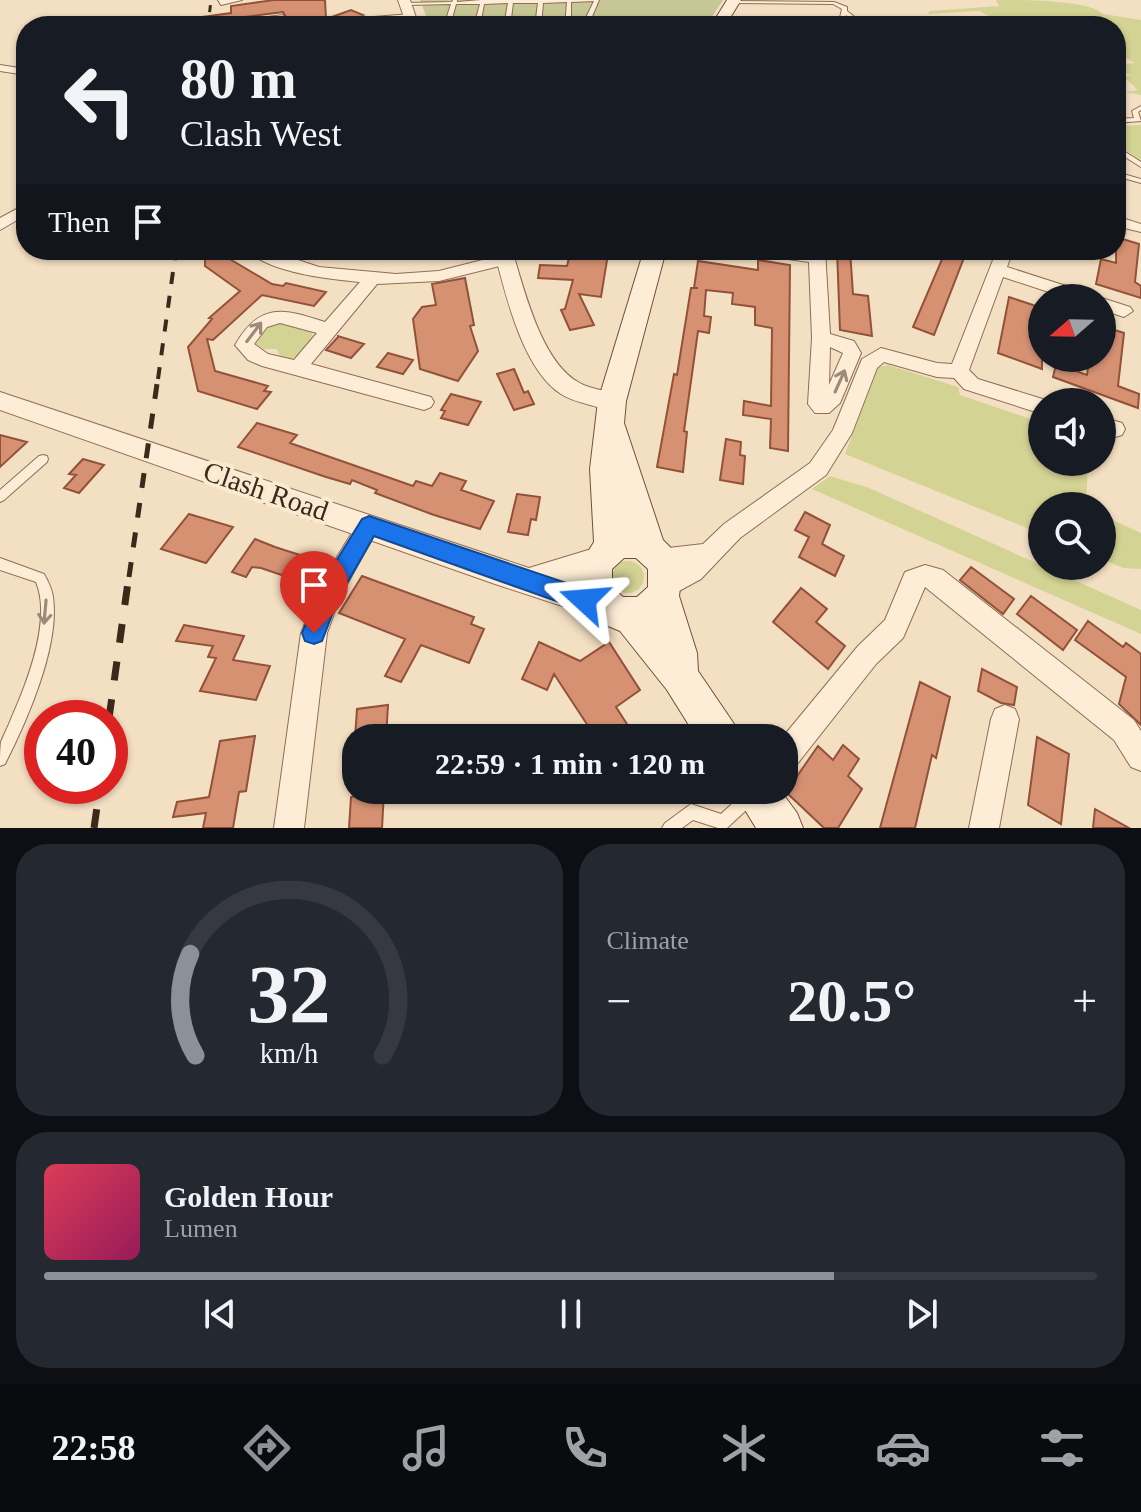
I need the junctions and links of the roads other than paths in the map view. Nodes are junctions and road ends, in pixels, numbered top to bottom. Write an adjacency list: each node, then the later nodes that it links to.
1 (237, 0): 10 (street)
2 (454, 1): 3 (lane); 11 (lane)
3 (482, 1): 4 (lane)
4 (511, 1): 5 (lane)
5 (541, 1): 6 (lane)
6 (569, 1): 7 (lane)
7 (597, 1)
8 (733, 1): 9 (lane)
9 (761, 1): 12 (lane)
10 (221, 2)
11 (405, 2)
12 (844, 11): 15 (lane); 16 (lane)
13 (280, 15): 14 (street)
14 (273, 16)
15 (843, 16)
16 (850, 16)
17 (1141, 108): 18 (lane)
18 (1140, 119)
19 (289, 260): 26 (street)
20 (486, 260): 26 (street)
21 (506, 260): 37 (street)
22 (652, 260): 37 (main road)
23 (817, 260): 31 (street)
24 (1002, 260): 25 (street)
25 (998, 270): 27 (street); 33 (street)
26 (374, 276): 30 (street)
27 (1042, 284)
28 (1116, 308): 29 (street)
29 (1124, 311)
30 (328, 330): 32 (street); 32 (street, one-way to 30)
31 (821, 338)
32 (298, 367): 35 (street)
33 (959, 371): 36 (street); 43 (street)
34 (0, 401): 40 (street, Clash Road)
35 (424, 402)
36 (1028, 402)
37 (612, 412): 41 (main road); 43 (main road)
38 (43, 459): 39 (lane)
39 (0, 497)
40 (369, 525): 44 (street, Clash Road); 55 (street)
41 (604, 554): 43 (main road); 44 (street); 45 (main road)
42 (0, 564): 51 (lane, one-way to 51)
43 (660, 573): 45 (main road); 46 (main road)
44 (531, 581): 45 (street, Clash Road)
45 (620, 610): 46 (main road)
46 (680, 677): 48 (main road)
47 (1005, 719): 58 (street)
48 (711, 724)
49 (798, 741): 50 (street)
50 (1141, 757)
51 (0, 758)
52 (744, 804): 54 (lane)
53 (765, 804): 57 (main road)
54 (724, 825): 56 (lane)
55 (289, 828)
56 (670, 828)
57 (782, 828)
58 (984, 828)

